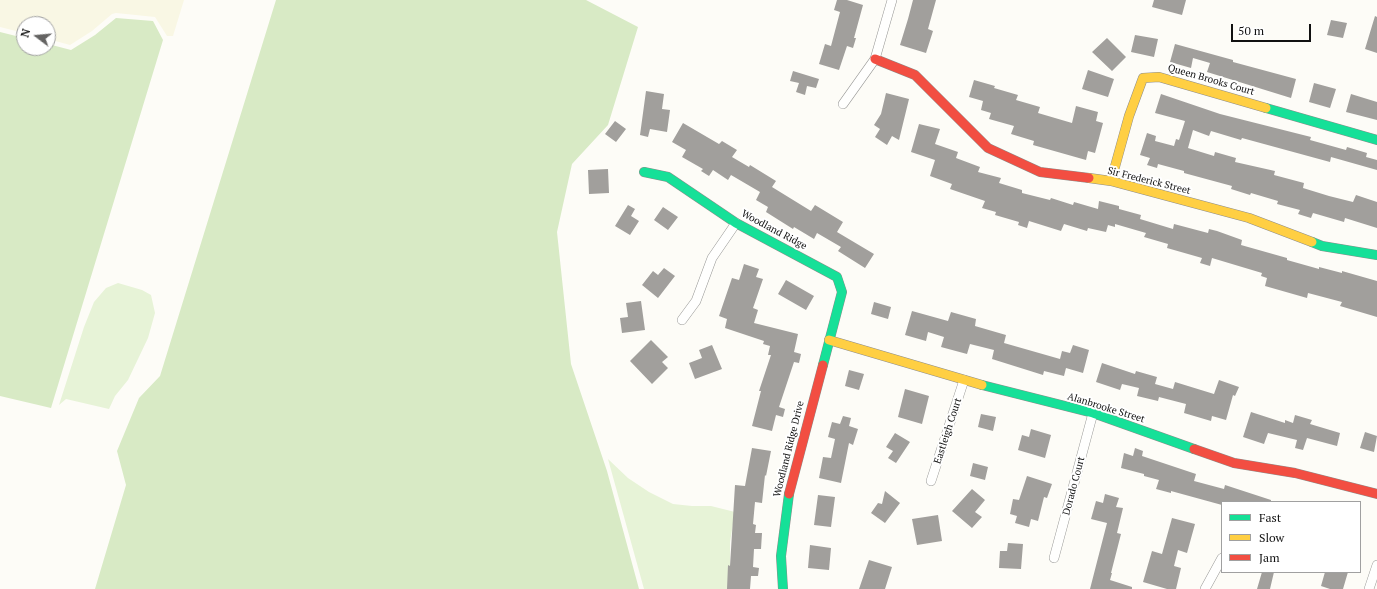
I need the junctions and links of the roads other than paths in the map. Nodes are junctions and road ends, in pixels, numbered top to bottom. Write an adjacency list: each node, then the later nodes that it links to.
1 (892, 0): 2 (street)
2 (875, 59): 3 (street); 6 (street, Sir Frederick Street)
3 (843, 104)
4 (1377, 140): 6 (street, Queen Brooks Court)
5 (644, 172): 7 (street, Woodland Ridge)
6 (1111, 181): 8 (street, Sir Frederick Street)
7 (736, 223): 9 (street); 10 (street, Woodland Ridge)
8 (1377, 255)
9 (682, 320)
10 (828, 340): 11 (street, Alanbrooke Street); 18 (street, Woodland Ridge Drive)
11 (964, 380): 12 (street, Alanbrooke Street); 13 (street, Eastleigh Court)
12 (1093, 413): 14 (street, Alanbrooke Street); 15 (street, Dorado Court)
13 (931, 481)
14 (1377, 494)
15 (1054, 558)
16 (1221, 560): 19 (street)
17 (1377, 564): 20 (street)
18 (783, 589)
19 (1205, 589)
20 (1369, 589)

